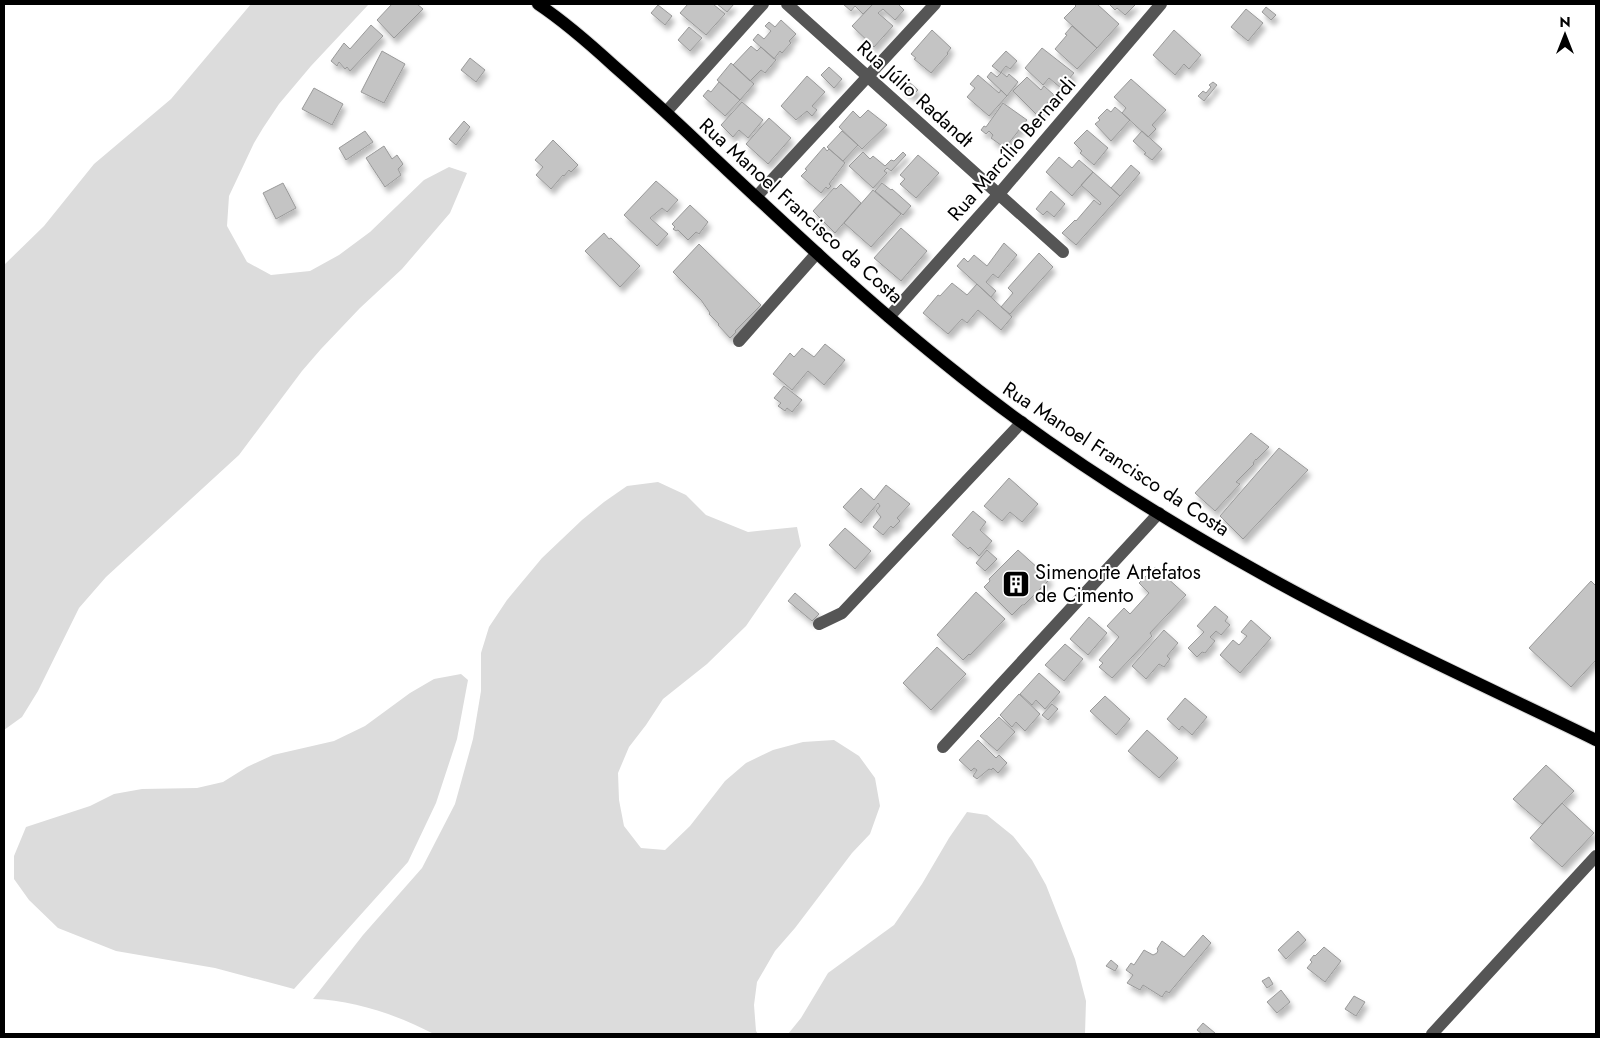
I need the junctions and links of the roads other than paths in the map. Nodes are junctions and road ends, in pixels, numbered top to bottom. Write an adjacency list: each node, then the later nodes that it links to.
1 (538, 4): 7 (main road, Rua Manoel Francisco da Costa)
2 (763, 4): 7 (street)
3 (787, 4): 6 (street, Rua Júlio Radandt)
4 (935, 4): 6 (street)
5 (1161, 4): 8 (street, Rua Marcílio Bernardi)
6 (868, 77): 8 (street, Rua Júlio Radandt); 9 (street)
7 (666, 112): 9 (main road, Rua Manoel Francisco da Costa)
8 (998, 195): 10 (street, Rua Júlio Radandt); 12 (street, Rua Marcílio Bernardi)
9 (756, 197): 11 (main road, Rua Manoel Francisco da Costa)
10 (1063, 252)
11 (817, 253): 12 (main road, Rua Manoel Francisco da Costa); 13 (street)
12 (889, 317): 14 (main road, Rua Manoel Francisco da Costa)
13 (739, 342)
14 (1022, 422): 15 (main road, Rua Manoel Francisco da Costa); 16 (street)
15 (1158, 513): 17 (main road, Rua Manoel Francisco da Costa); 18 (street)
16 (819, 624)
17 (1596, 740)
18 (943, 747)
19 (1596, 856): 20 (street)
20 (1432, 1034)

